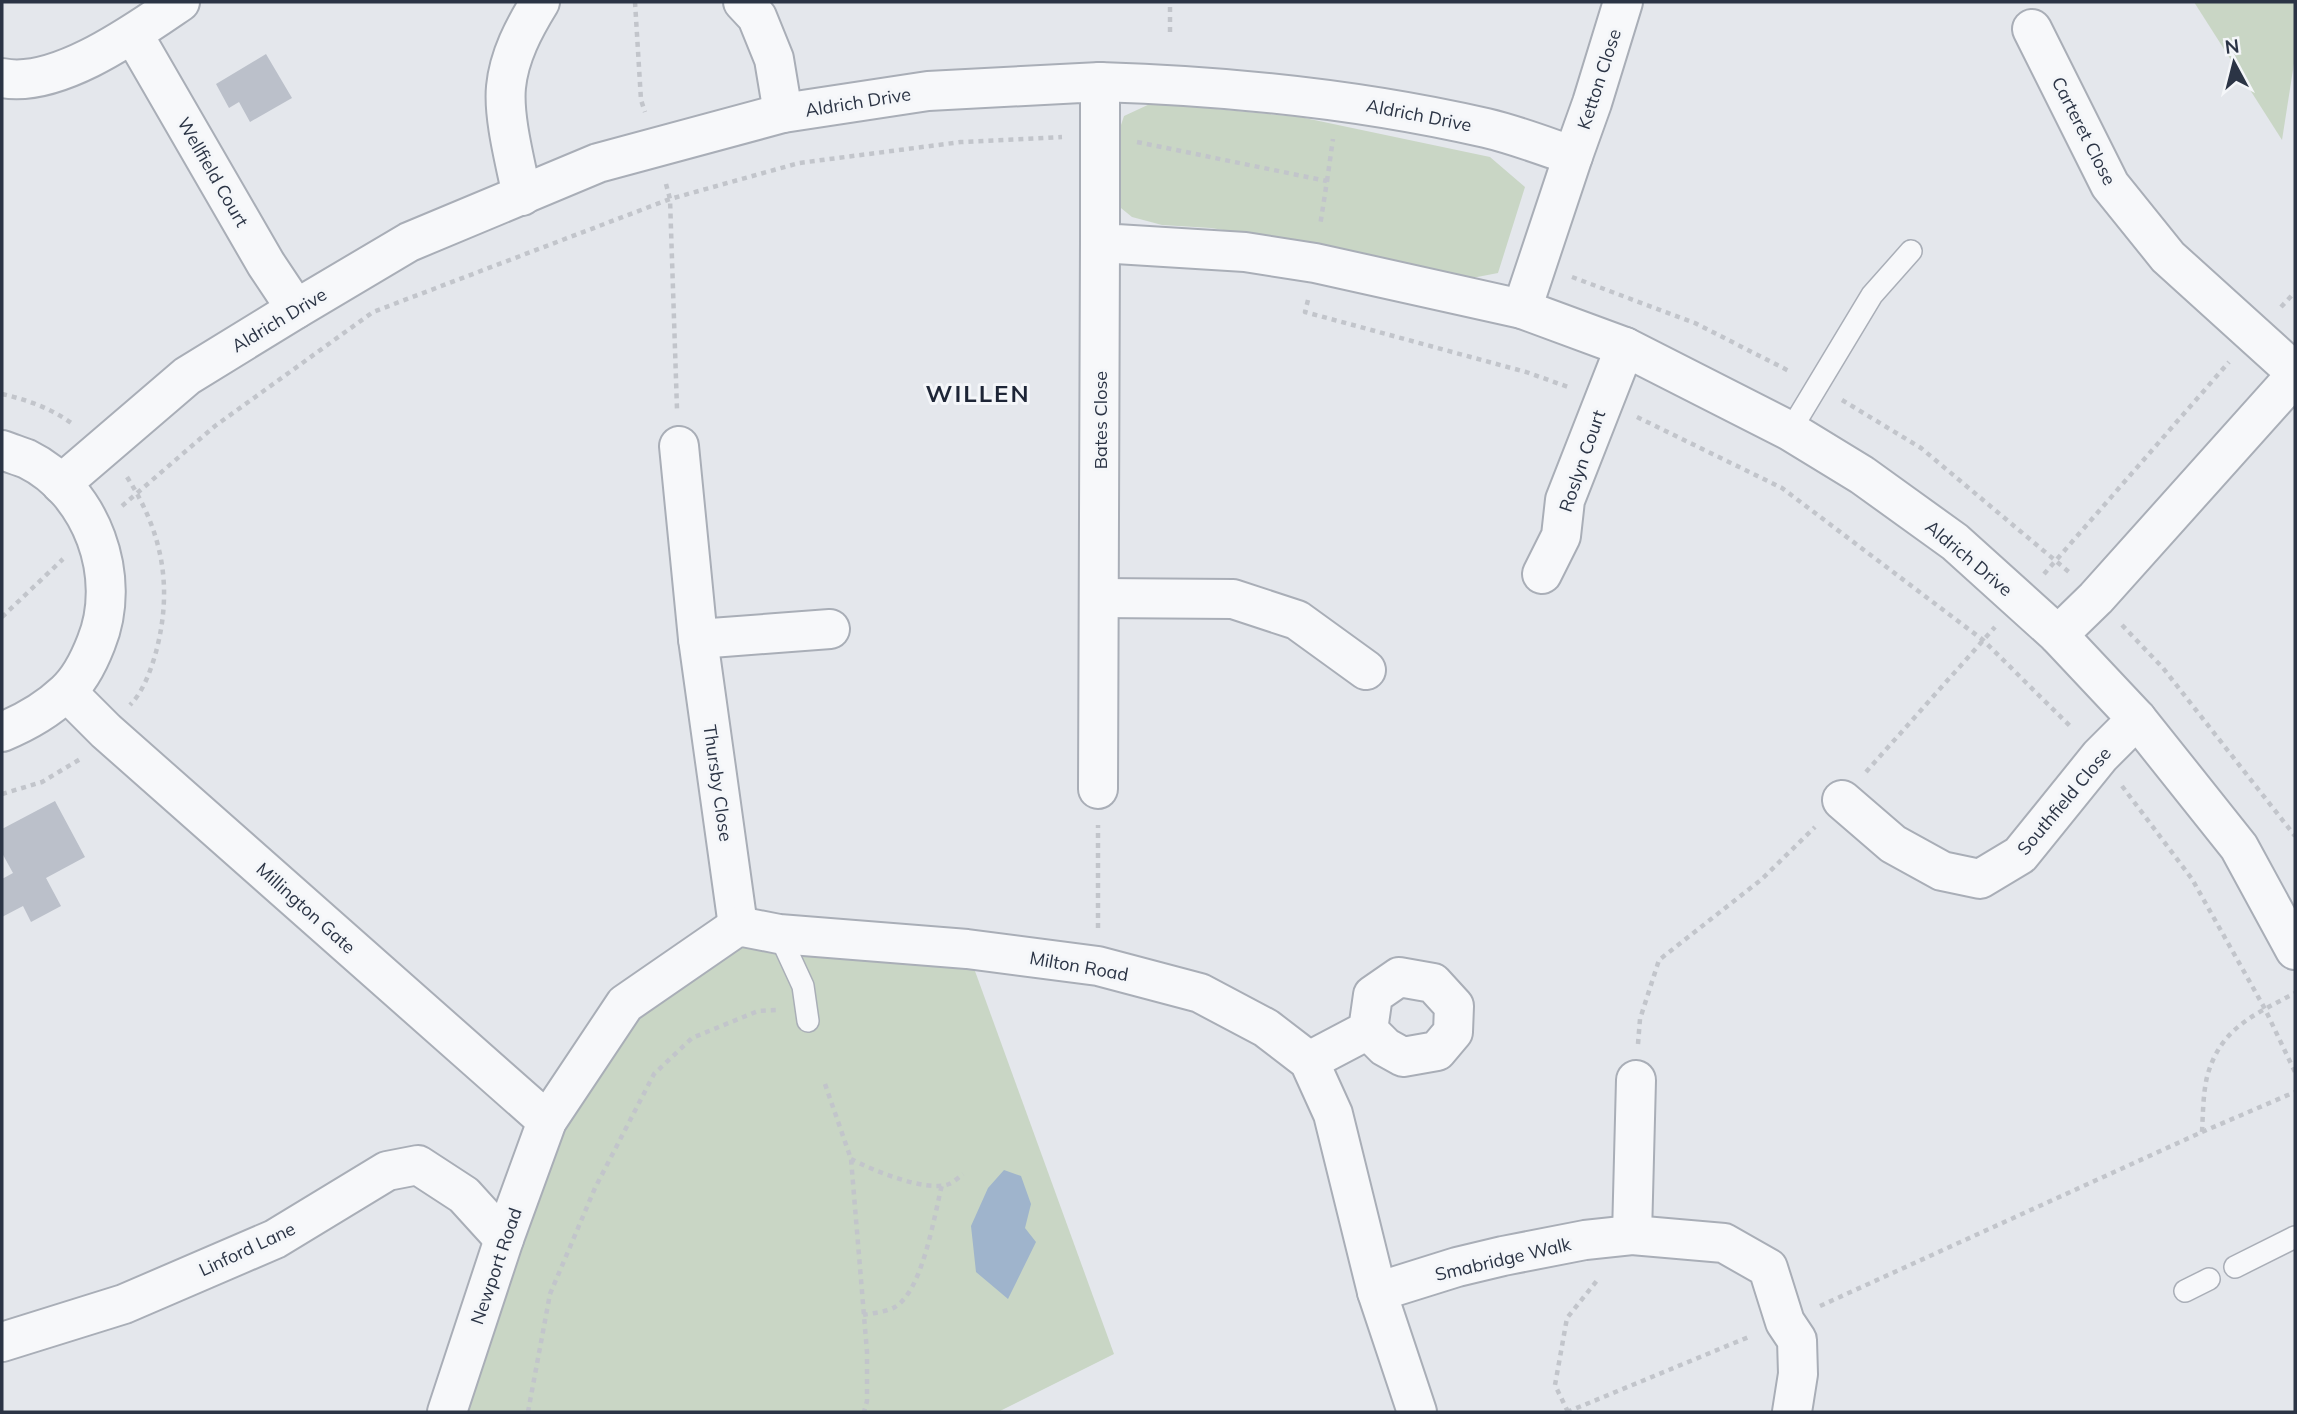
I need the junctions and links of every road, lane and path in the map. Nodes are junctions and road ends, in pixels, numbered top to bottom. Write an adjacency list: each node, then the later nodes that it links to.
1 (180, 2): 9 (street)
2 (540, 2): 16 (street)
3 (635, 2): 14 (path)
4 (743, 2): 12 (street, Aldrich Drive)
5 (1170, 2): 8 (path)
6 (1623, 2): 15 (street, Ketton Close)
7 (2032, 29): 24 (street, Carteret Close)
8 (1170, 32)
9 (133, 34): 10 (street); 22 (street, Wellfield Court)
10 (2, 78)
11 (1100, 82): 12 (street, Aldrich Drive); 13 (street); 15 (street, Aldrich Drive)
12 (783, 113): 14 (street, Aldrich Drive)
13 (1101, 135): 17 (path); 18 (street); 20 (path)
14 (656, 146): 16 (street, Aldrich Drive); 17 (path)
15 (1573, 156): 23 (street)
16 (522, 196): 22 (street, Aldrich Drive)
17 (670, 199): 29 (path); 32 (path)
18 (1100, 243): 20 (street, Aldrich Drive); 34 (street, Bates Close)
19 (1911, 251): 28 (lane)
20 (1315, 262): 23 (street, Aldrich Drive); 27 (path)
21 (2295, 292): 24 (path)
22 (296, 309): 31 (street, Aldrich Drive)
23 (1522, 309): 25 (street, Aldrich Drive)
24 (2254, 333): 26 (street, Carteret Close); 35 (path)
25 (1625, 347): 27 (street, Roslyn Court); 28 (street, Aldrich Drive)
26 (2295, 374): 38 (street, Carteret Close)
27 (1603, 400): 33 (street, Roslyn Court); 40 (path)
28 (1790, 431): 35 (street, Aldrich Drive)
29 (679, 446): 39 (street, Thursby Close)
30 (2, 450): 31 (street)
31 (61, 484): 32 (street)
32 (94, 530): 36 (path); 42 (street)
33 (1542, 574)
34 (1099, 598): 41 (street); 46 (street, Bates Close)
35 (2020, 600): 38 (street, Aldrich Drive); 40 (path)
36 (2, 617)
37 (830, 629): 39 (street)
38 (2058, 635): 43 (street, Aldrich Drive)
39 (698, 639): 48 (street, Thursby Close)
40 (1983, 640): 45 (path); 47 (path)
41 (1366, 670)
42 (67, 692): 44 (street); 62 (street, Millington Gate)
43 (2137, 719): 45 (street, Southfield Close); 50 (street, Aldrich Drive)
44 (2, 732)
45 (2100, 756): 47 (street, Southfield Close); 54 (path)
46 (1098, 789): 51 (path)
47 (1842, 800): 59 (path)
48 (738, 926): 49 (street, Milton Road); 62 (street)
49 (779, 934): 51 (street, Milton Road); 52 (lane)
50 (2295, 950)
51 (1098, 965): 57 (street, Milton Road)
52 (803, 986): 55 (lane); 78 (path)
53 (2295, 993): 54 (path)
54 (2265, 1009): 58 (path); 63 (path)
55 (808, 1021)
56 (1368, 1030): 57 (street)
57 (1309, 1060): 73 (street, Milton Road)
58 (2295, 1072)
59 (1636, 1080): 67 (street)
60 (825, 1084): 64 (path)
61 (2295, 1092): 63 (path)
62 (547, 1121): 69 (street, Newport Road)
63 (2202, 1132): 75 (path)
64 (850, 1159): 66 (path); 74 (path)
65 (963, 1174): 66 (path)
66 (942, 1185): 74 (path)
67 (1632, 1235): 73 (street, Smabridge Walk); 75 (street, Smabridge Walk); 81 (path)
68 (2295, 1237): 70 (lane)
69 (504, 1239): 76 (street, Linford Lane); 77 (street, Newport Road)
70 (2235, 1267)
71 (2209, 1279): 72 (lane)
72 (2185, 1291)
73 (1377, 1292): 80 (street, Milton Road)
74 (862, 1315): 79 (path)
75 (1784, 1322): 81 (path); 82 (street, Smabridge Walk)
76 (2, 1342)
77 (447, 1412)
78 (528, 1412)
79 (864, 1412)
80 (1417, 1412)
81 (1568, 1412)
82 (1792, 1412)

